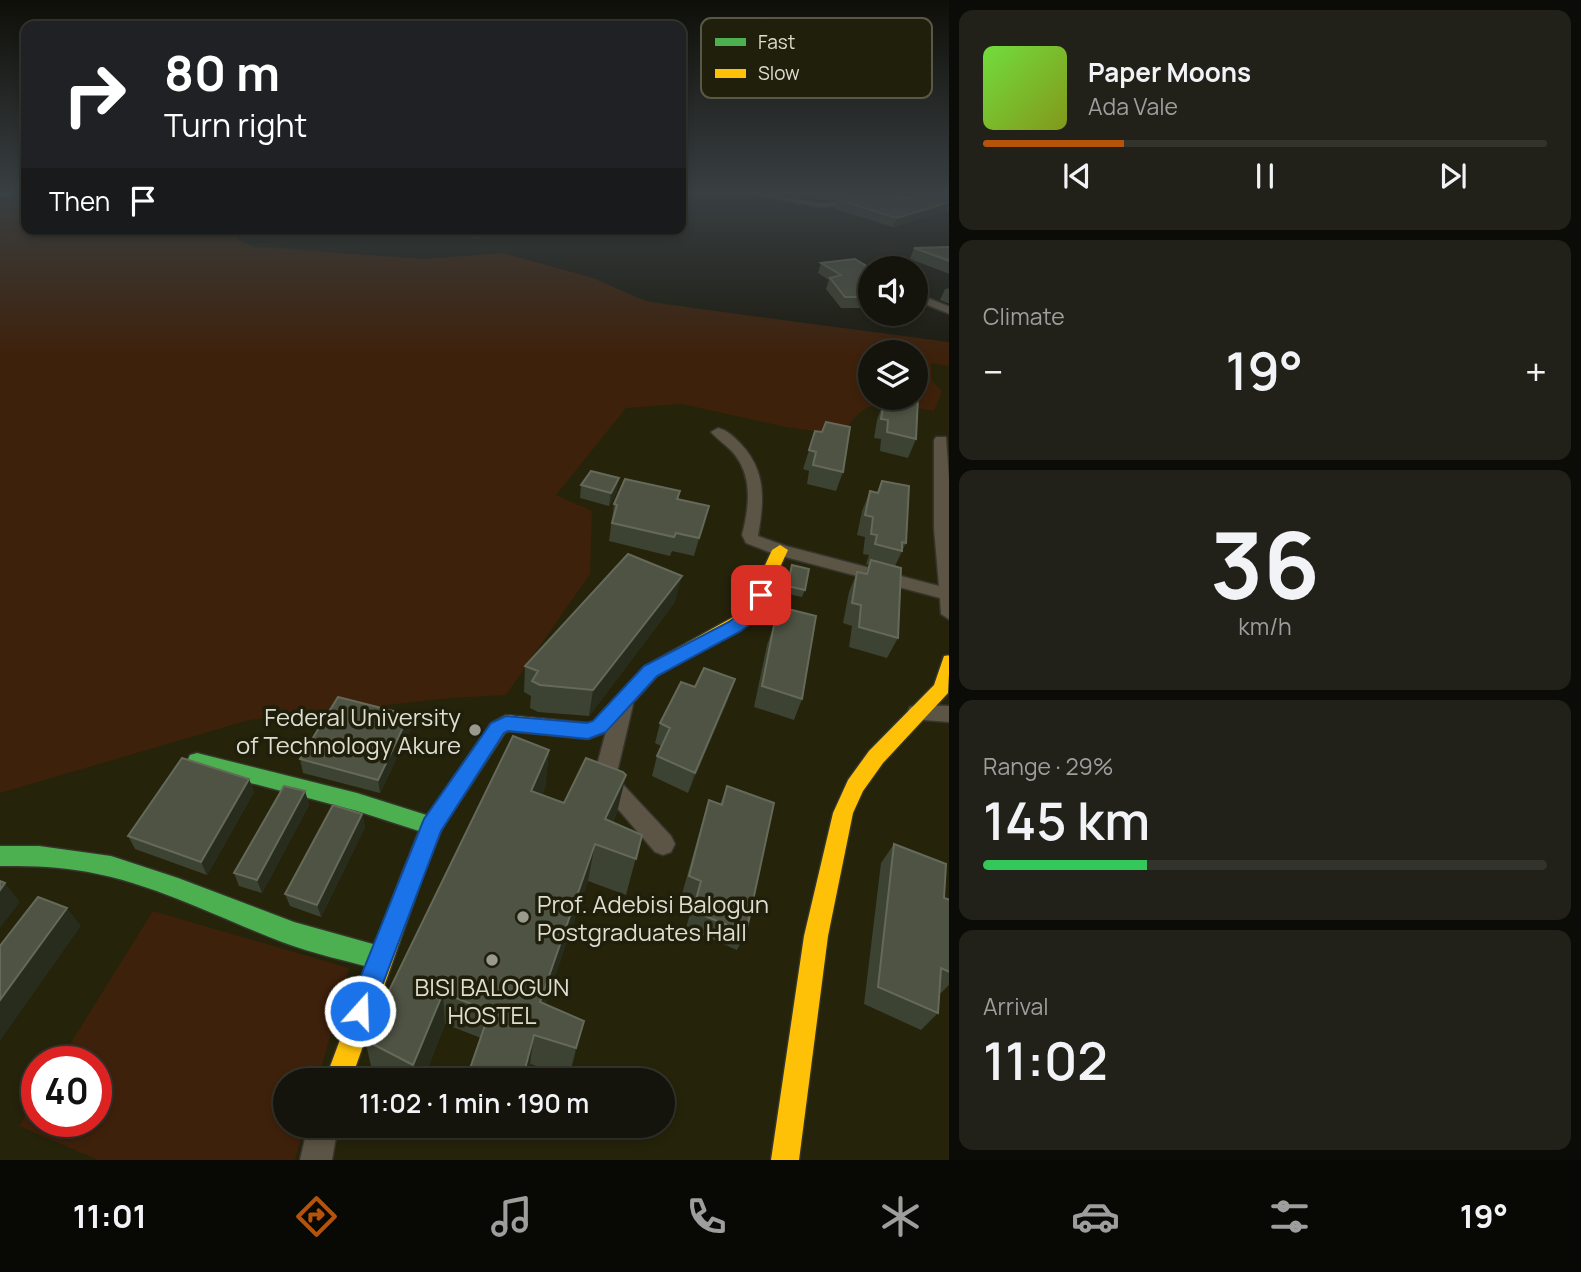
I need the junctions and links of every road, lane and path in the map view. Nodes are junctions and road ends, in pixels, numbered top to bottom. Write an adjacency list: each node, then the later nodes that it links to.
1 (928, 302): 2 (street)
2 (949, 311)
3 (719, 432): 5 (street)
4 (942, 440): 6 (street)
5 (780, 550): 6 (street); 9 (main road)
6 (947, 594): 7 (street)
7 (949, 614)
8 (949, 661): 10 (main road)
9 (625, 698): 13 (main road); 14 (street)
10 (917, 713): 11 (street); 20 (main road)
11 (949, 714)
12 (197, 761): 13 (main road)
13 (432, 826): 16 (main road)
14 (663, 844)
15 (0, 856): 16 (main road)
16 (380, 958): 17 (main road)
17 (342, 1068)
18 (320, 1138): 19 (street)
19 (316, 1160)
20 (785, 1160)

